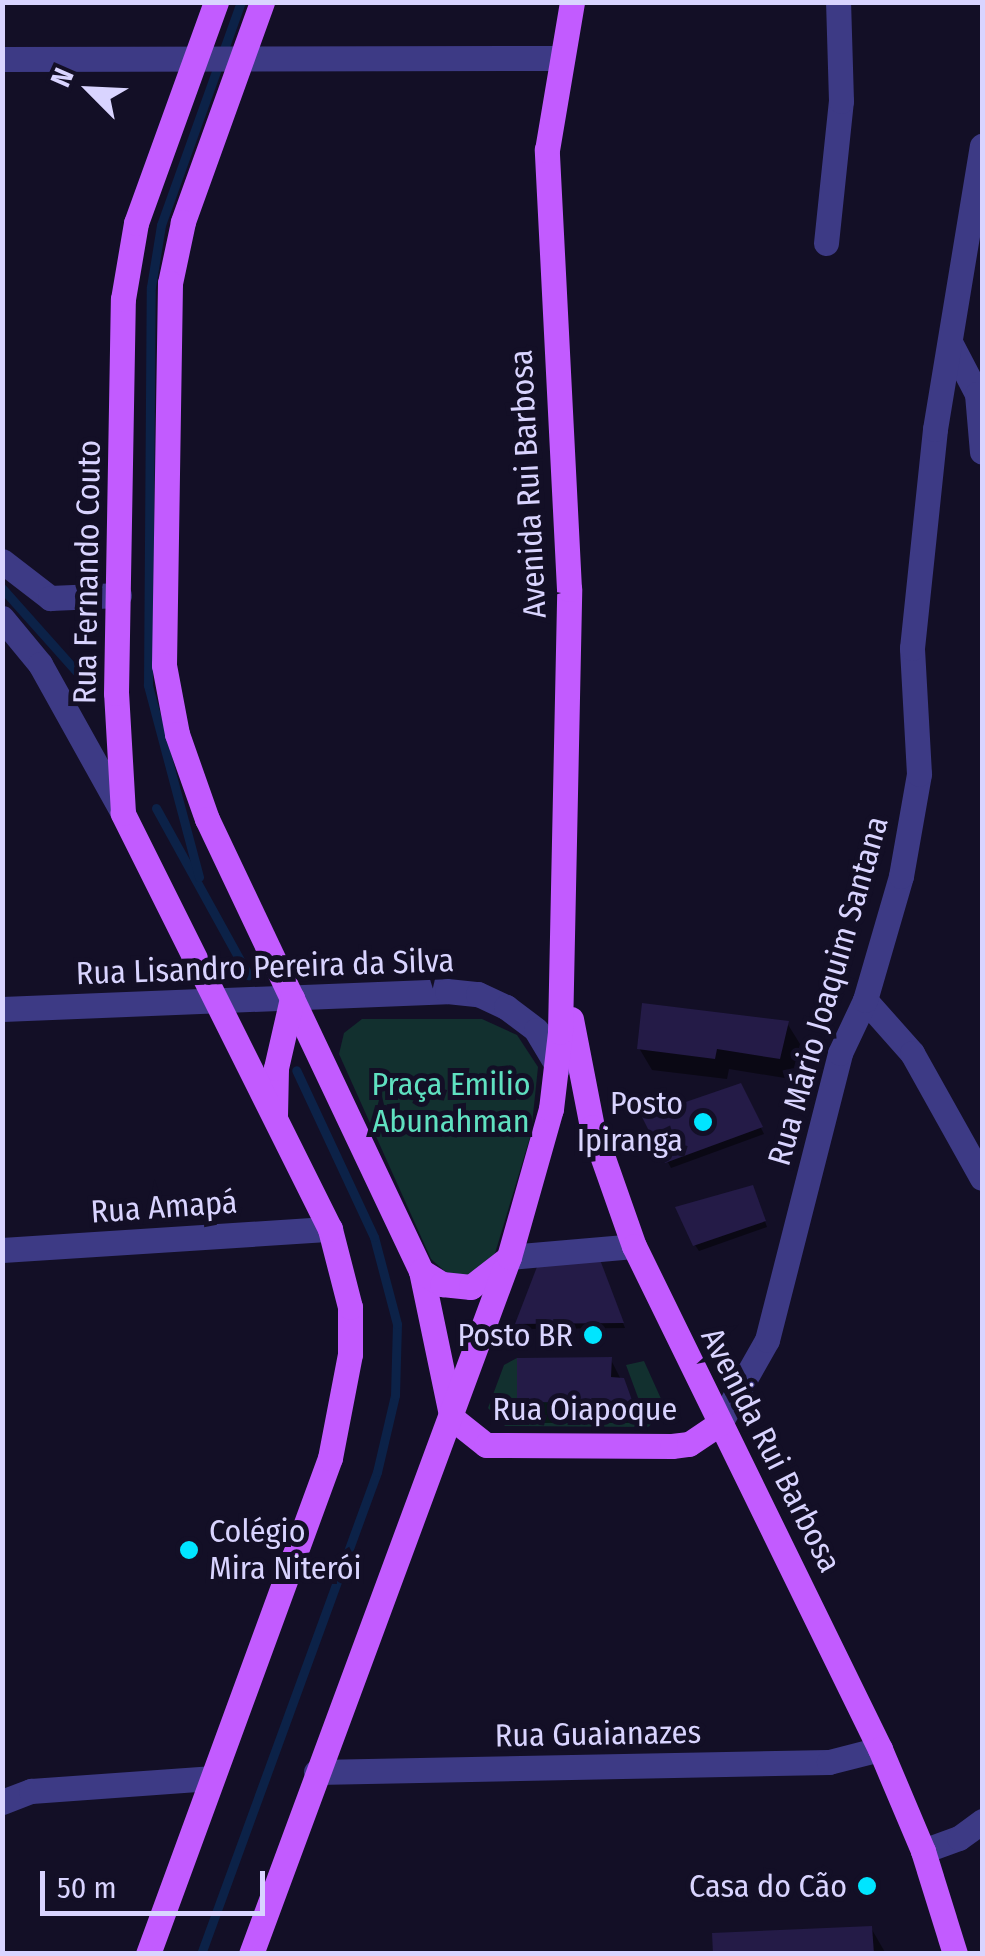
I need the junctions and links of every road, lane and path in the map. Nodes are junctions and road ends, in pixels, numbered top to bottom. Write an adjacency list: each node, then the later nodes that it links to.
1 (216, 2): 7 (main road, Rua Fernando Couto)
2 (262, 2): 7 (main road, Rua Fernando Couto)
3 (572, 2): 5 (main road, Avenida Rui Barbosa)
4 (838, 2): 9 (street)
5 (561, 58): 7 (street); 16 (main road, Avenida Rui Barbosa)
6 (2, 59): 7 (street)
7 (215, 61): 13 (main road, Rua Fernando Couto); 17 (main road, Rua Fernando Couto)
8 (982, 146): 10 (street, Rua Mário Joaquim Santana)
9 (826, 243)
10 (951, 344): 11 (street); 19 (street, Rua Mário Joaquim Santana)
11 (982, 452)
12 (2, 560): 13 (street)
13 (119, 595): 15 (main road, Rua Fernando Couto)
14 (2, 618): 15 (street)
15 (123, 813): 18 (main road, Rua Fernando Couto)
16 (562, 965): 21 (main road, Avenida Rui Barbosa); 25 (main road, Avenida Rui Barbosa)
17 (292, 998): 18 (street, Rua Lisandro Pereira da Silva); 21 (street, Rua Lisandro Pereira da Silva); 22 (main road); 28 (main road)
18 (212, 999): 20 (street, Rua Lisandro Pereira da Silva); 22 (main road, Rua Fernando Couto)
19 (864, 1000): 23 (street); 30 (street, Rua Mário Joaquim Santana)
20 (2, 1008)
21 (558, 1067): 27 (main road, Avenida Rui Barbosa)
22 (276, 1121): 24 (main road, Rua Fernando Couto)
23 (982, 1178)
24 (330, 1229): 26 (street, Rua Amapá); 33 (main road, Rua Fernando Couto)
25 (634, 1246): 27 (street); 30 (main road, Avenida Rui Barbosa)
26 (2, 1250)
27 (509, 1256): 28 (main road); 29 (main road, Avenida Rui Barbosa)
28 (421, 1271): 29 (main road)
29 (452, 1418): 30 (main road, Rua Oiapoque); 32 (main road, Avenida Rui Barbosa)
30 (720, 1423): 31 (main road, Avenida Rui Barbosa)
31 (880, 1749): 32 (street, Rua Guaianazes); 36 (main road, Avenida Rui Barbosa)
32 (316, 1772): 38 (main road, Avenida Rui Barbosa)
33 (211, 1778): 34 (street); 37 (main road, Rua Fernando Couto)
34 (2, 1802)
35 (982, 1821): 36 (street)
36 (923, 1850): 39 (main road, Avenida Rui Barbosa)
37 (148, 1954)
38 (251, 1954)
39 (955, 1954)

